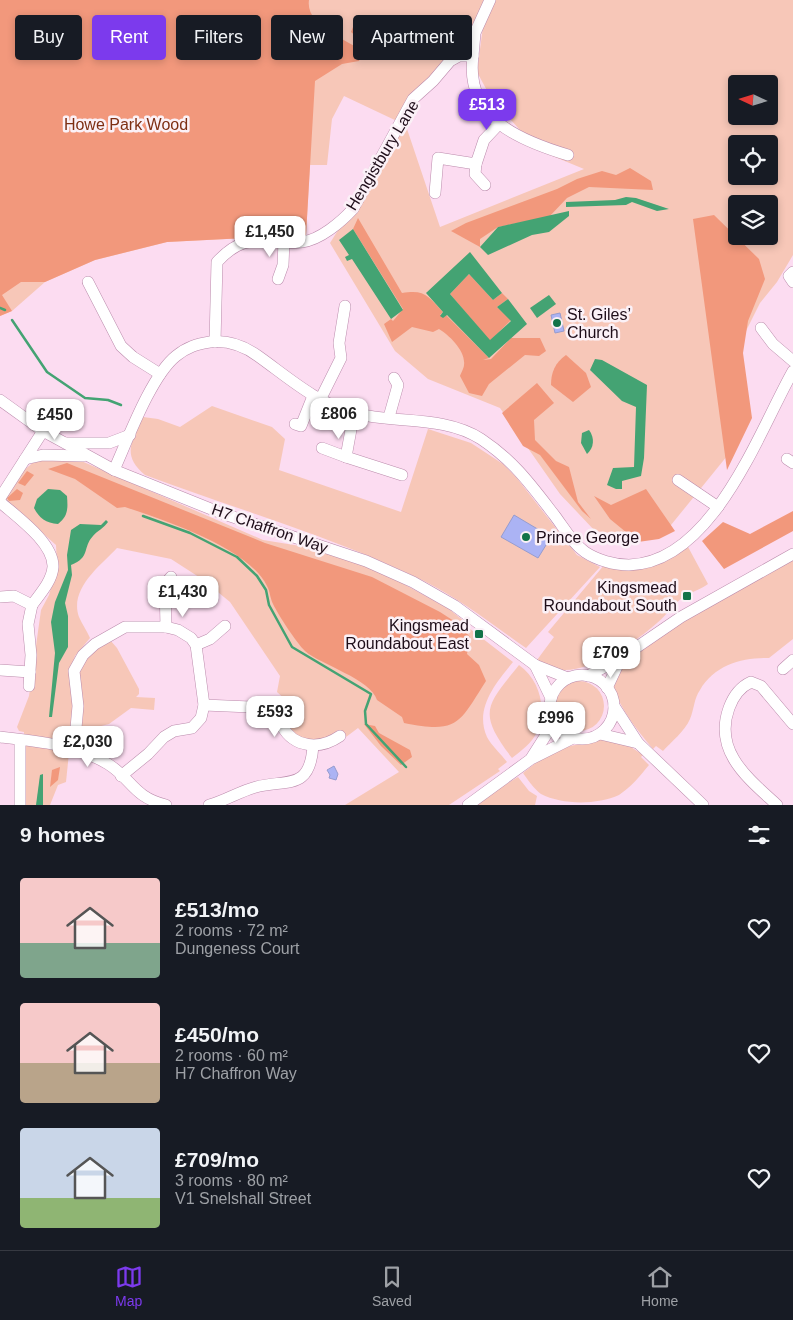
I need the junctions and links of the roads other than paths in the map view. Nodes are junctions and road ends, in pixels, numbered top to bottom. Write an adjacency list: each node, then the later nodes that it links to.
1 (490, 0): 2 (street)
2 (473, 56): 3 (street); 8 (street, Hengistbury Lane)
3 (499, 124): 4 (street); 5 (street)
4 (568, 155)
5 (476, 164): 6 (street); 7 (street)
6 (485, 185)
7 (435, 193)
8 (284, 241): 10 (street); 15 (street, Hengistbury Lane)
9 (793, 272): 12 (street)
10 (277, 279)
11 (88, 282): 18 (street)
12 (793, 282)
13 (345, 306): 20 (street)
14 (761, 328): 16 (street)
15 (215, 342): 18 (street); 20 (street)
16 (791, 358)
17 (793, 371): 36 (street)
18 (160, 374): 26 (street)
19 (394, 378): 23 (street)
20 (317, 398): 22 (street); 24 (street)
21 (0, 400): 25 (street, H7 Chaffron Way)
22 (354, 413): 23 (street); 30 (street)
23 (389, 417): 36 (street)
24 (296, 424)
25 (43, 431): 27 (street, H7 Chaffron Way); 31 (street)
26 (130, 435): 27 (street); 32 (street)
27 (62, 442): 29 (street, H7 Chaffron Way)
28 (322, 448): 30 (street)
29 (88, 457): 31 (street); 32 (street, H7 Chaffron Way)
30 (346, 457): 33 (street)
31 (26, 459): 35 (street)
32 (114, 470): 46 (street, H7 Chaffron Way)
33 (402, 475)
34 (678, 480): 36 (street)
35 (0, 497): 40 (street)
36 (718, 507)
37 (793, 554): 44 (street)
38 (171, 577): 42 (street)
39 (0, 597): 40 (street)
40 (32, 605): 49 (street)
41 (225, 626): 43 (street)
42 (166, 627): 43 (street); 66 (street)
43 (196, 645): 55 (street)
44 (621, 658): 50 (street); 53 (street)
45 (793, 660): 47 (street)
46 (535, 665): 51 (street, H7 Chaffron Way); 54 (street, H7 Chaffron Way)
47 (783, 669)
48 (0, 670): 49 (street)
49 (30, 672): 52 (street)
50 (588, 676): 51 (street); 53 (street)
51 (568, 678): 54 (street)
52 (29, 686)
53 (607, 688): 56 (street)
54 (551, 698): 57 (street)
55 (204, 705): 65 (street); 68 (street)
56 (614, 706): 59 (street); 64 (street)
57 (551, 716): 62 (street); 67 (street)
58 (793, 724): 75 (street)
59 (600, 734): 62 (street); 64 (street)
60 (340, 736): 65 (street)
61 (0, 737): 63 (street)
62 (573, 738): 67 (street)
63 (20, 740): 66 (street); 70 (street)
64 (638, 743): 74 (street)
65 (313, 746): 69 (street)
66 (74, 750): 68 (street)
67 (531, 759): 73 (street)
68 (121, 776): 71 (street)
69 (239, 800): 72 (street)
70 (20, 805)
71 (166, 805)
72 (209, 805)
73 (468, 805)
74 (703, 805)
75 (777, 805)

